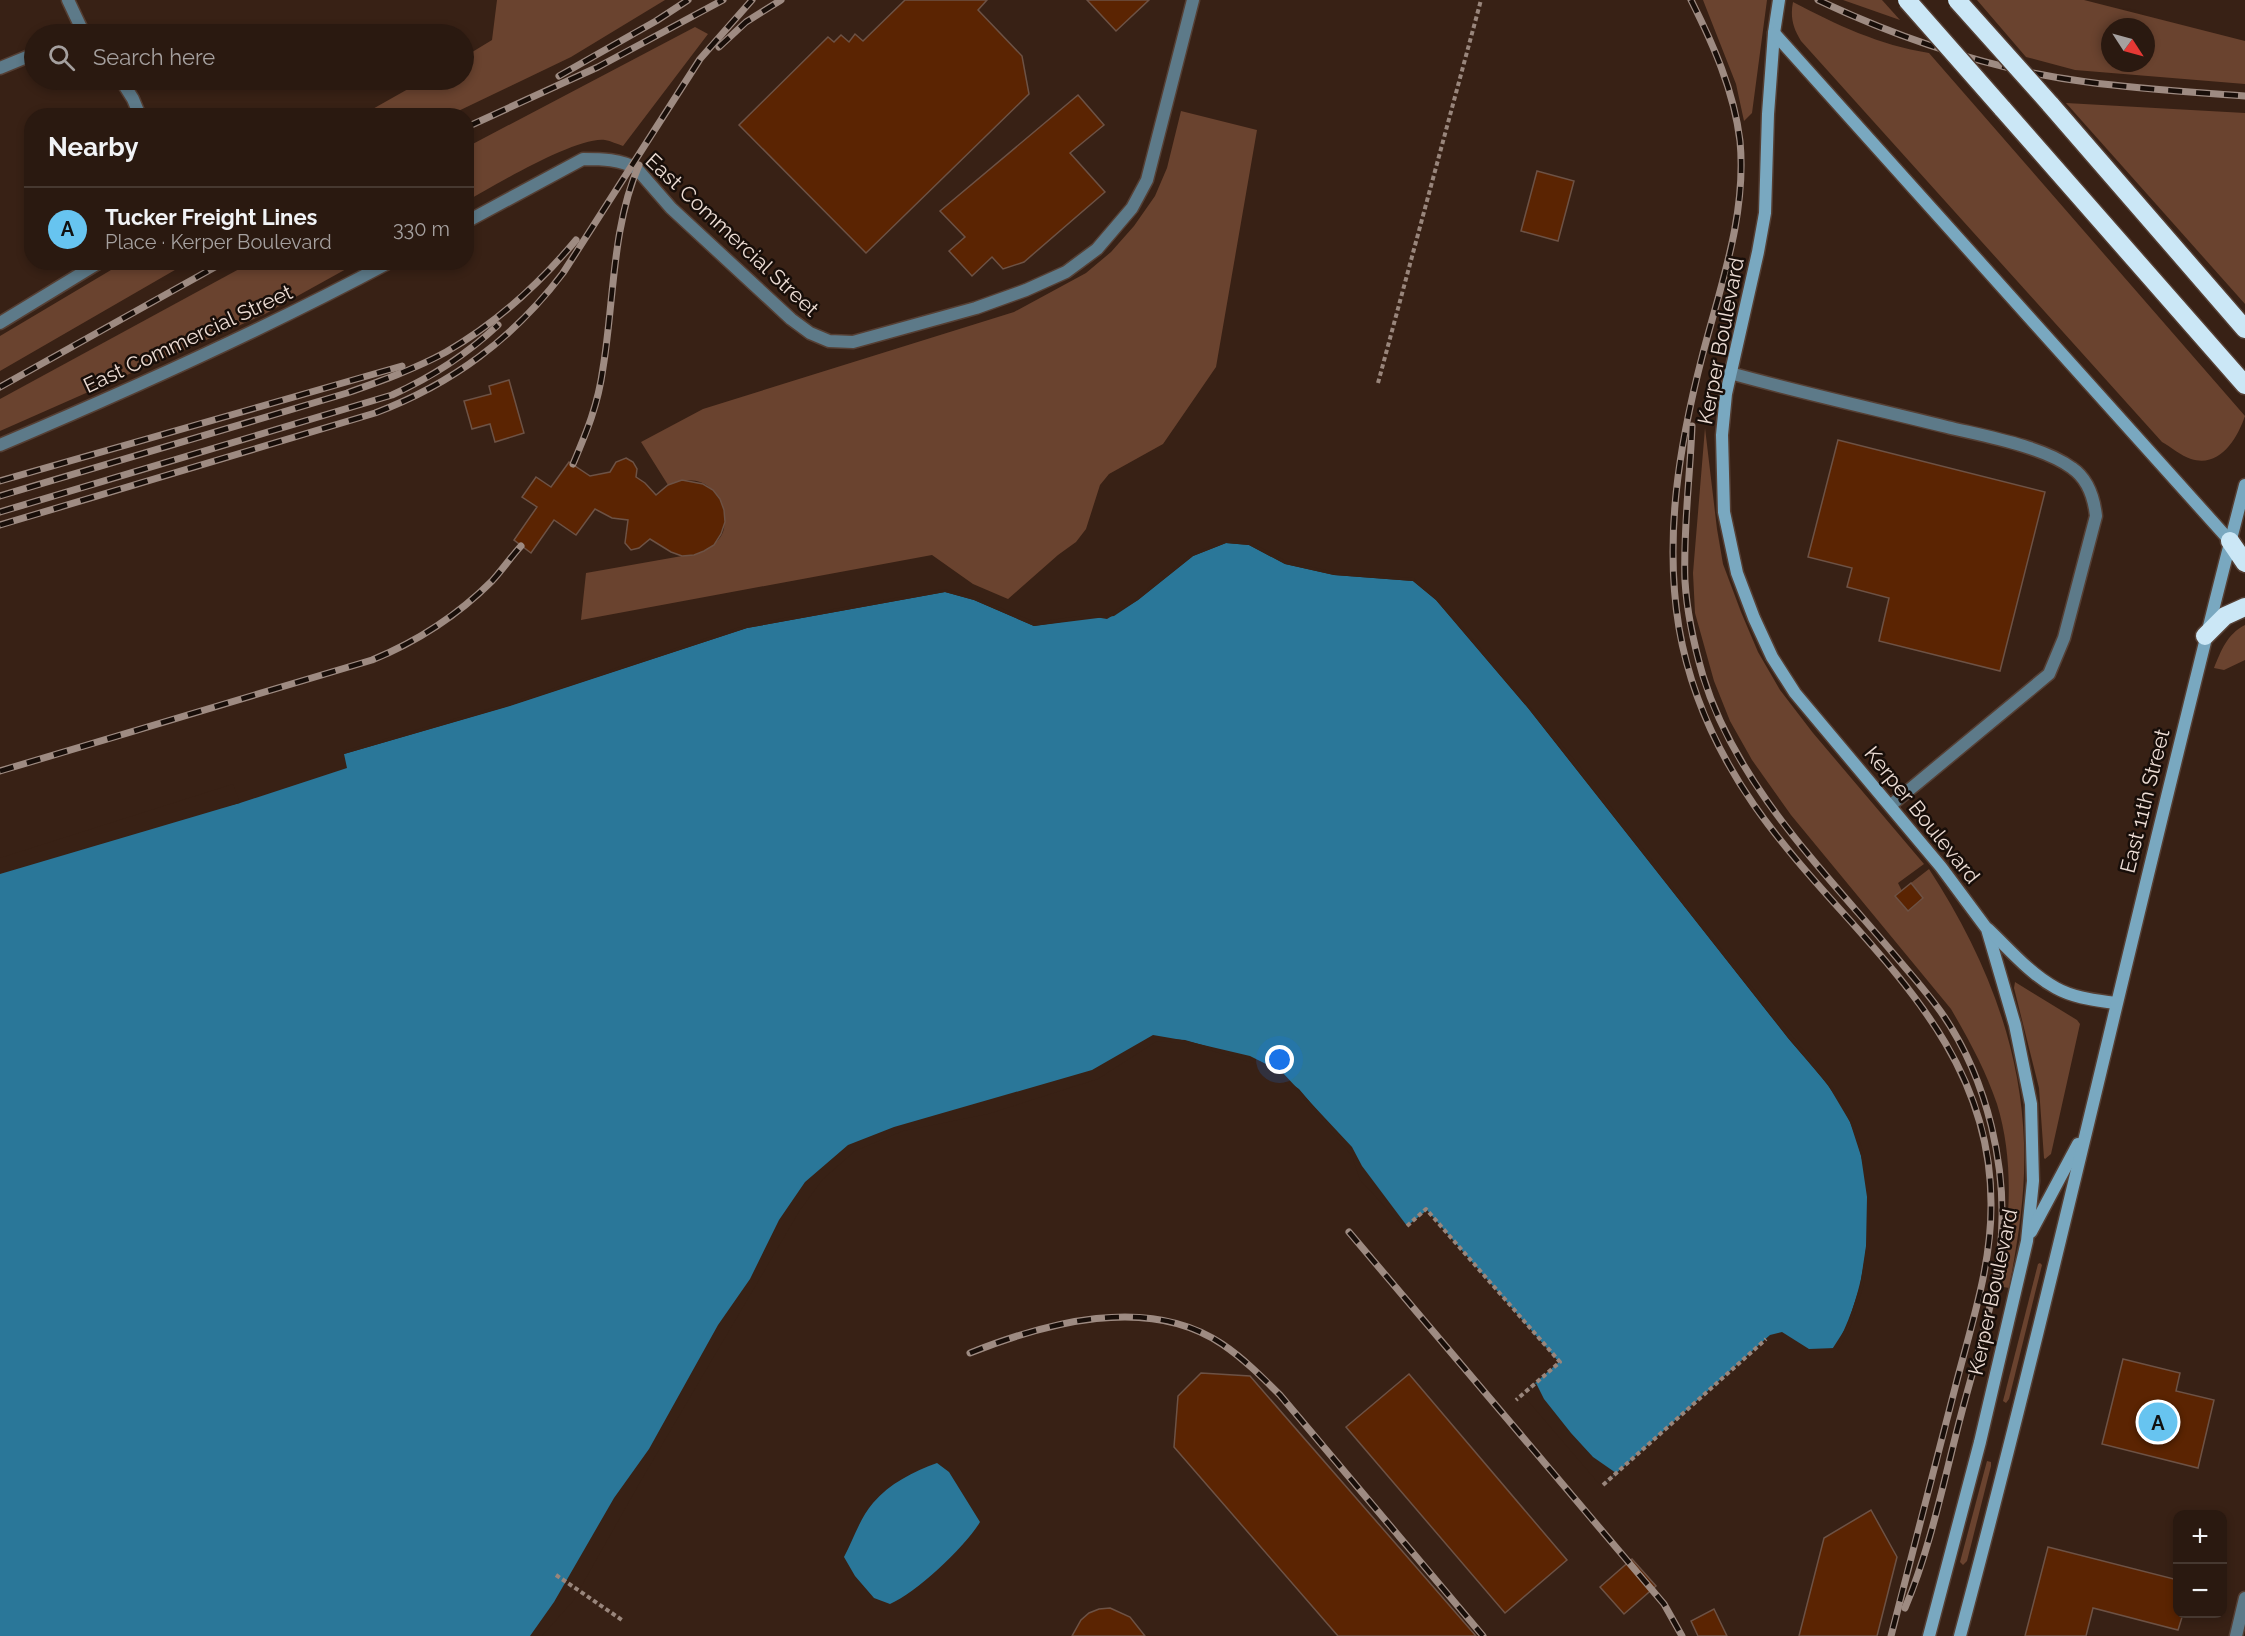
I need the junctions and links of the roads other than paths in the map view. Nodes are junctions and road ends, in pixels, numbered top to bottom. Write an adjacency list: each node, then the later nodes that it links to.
1 (68, 0): 6 (street)
2 (1193, 0): 12 (street, East Commercial Street)
3 (1779, 0): 7 (main road, Kerper Boulevard)
4 (1907, 0): 18 (highway, bridge)
5 (1958, 0): 16 (highway, bridge)
6 (78, 24)
7 (1774, 33): 17 (main road, Kerper Boulevard); 21 (main road)
8 (24, 58): 9 (street)
9 (0, 68)
10 (128, 90): 11 (street)
11 (137, 108)
12 (474, 218)
13 (87, 270): 15 (street)
14 (374, 270): 19 (street, East Commercial Street)
15 (0, 323)
16 (2245, 329)
17 (1731, 373): 25 (main road, Kerper Boulevard); 25 (street)
18 (2245, 385)
19 (0, 445)
20 (2245, 485): 21 (main road, East 11th Street)
21 (2230, 542): 22 (highway); 24 (main road, East 11th Street)
22 (2245, 563)
23 (2245, 607): 24 (highway)
24 (2205, 636): 27 (main road, East 11th Street)
25 (1890, 805): 26 (main road, Kerper Boulevard)
26 (1987, 928): 27 (main road); 29 (main road, Kerper Boulevard)
27 (2115, 1003): 28 (main road, East 11th Street)
28 (2087, 1127): 29 (main road); 32 (main road)
29 (2027, 1241): 31 (main road, Kerper Boulevard)
30 (2245, 1598): 33 (street)
31 (1929, 1636)
32 (1960, 1636)
33 (2235, 1636)

